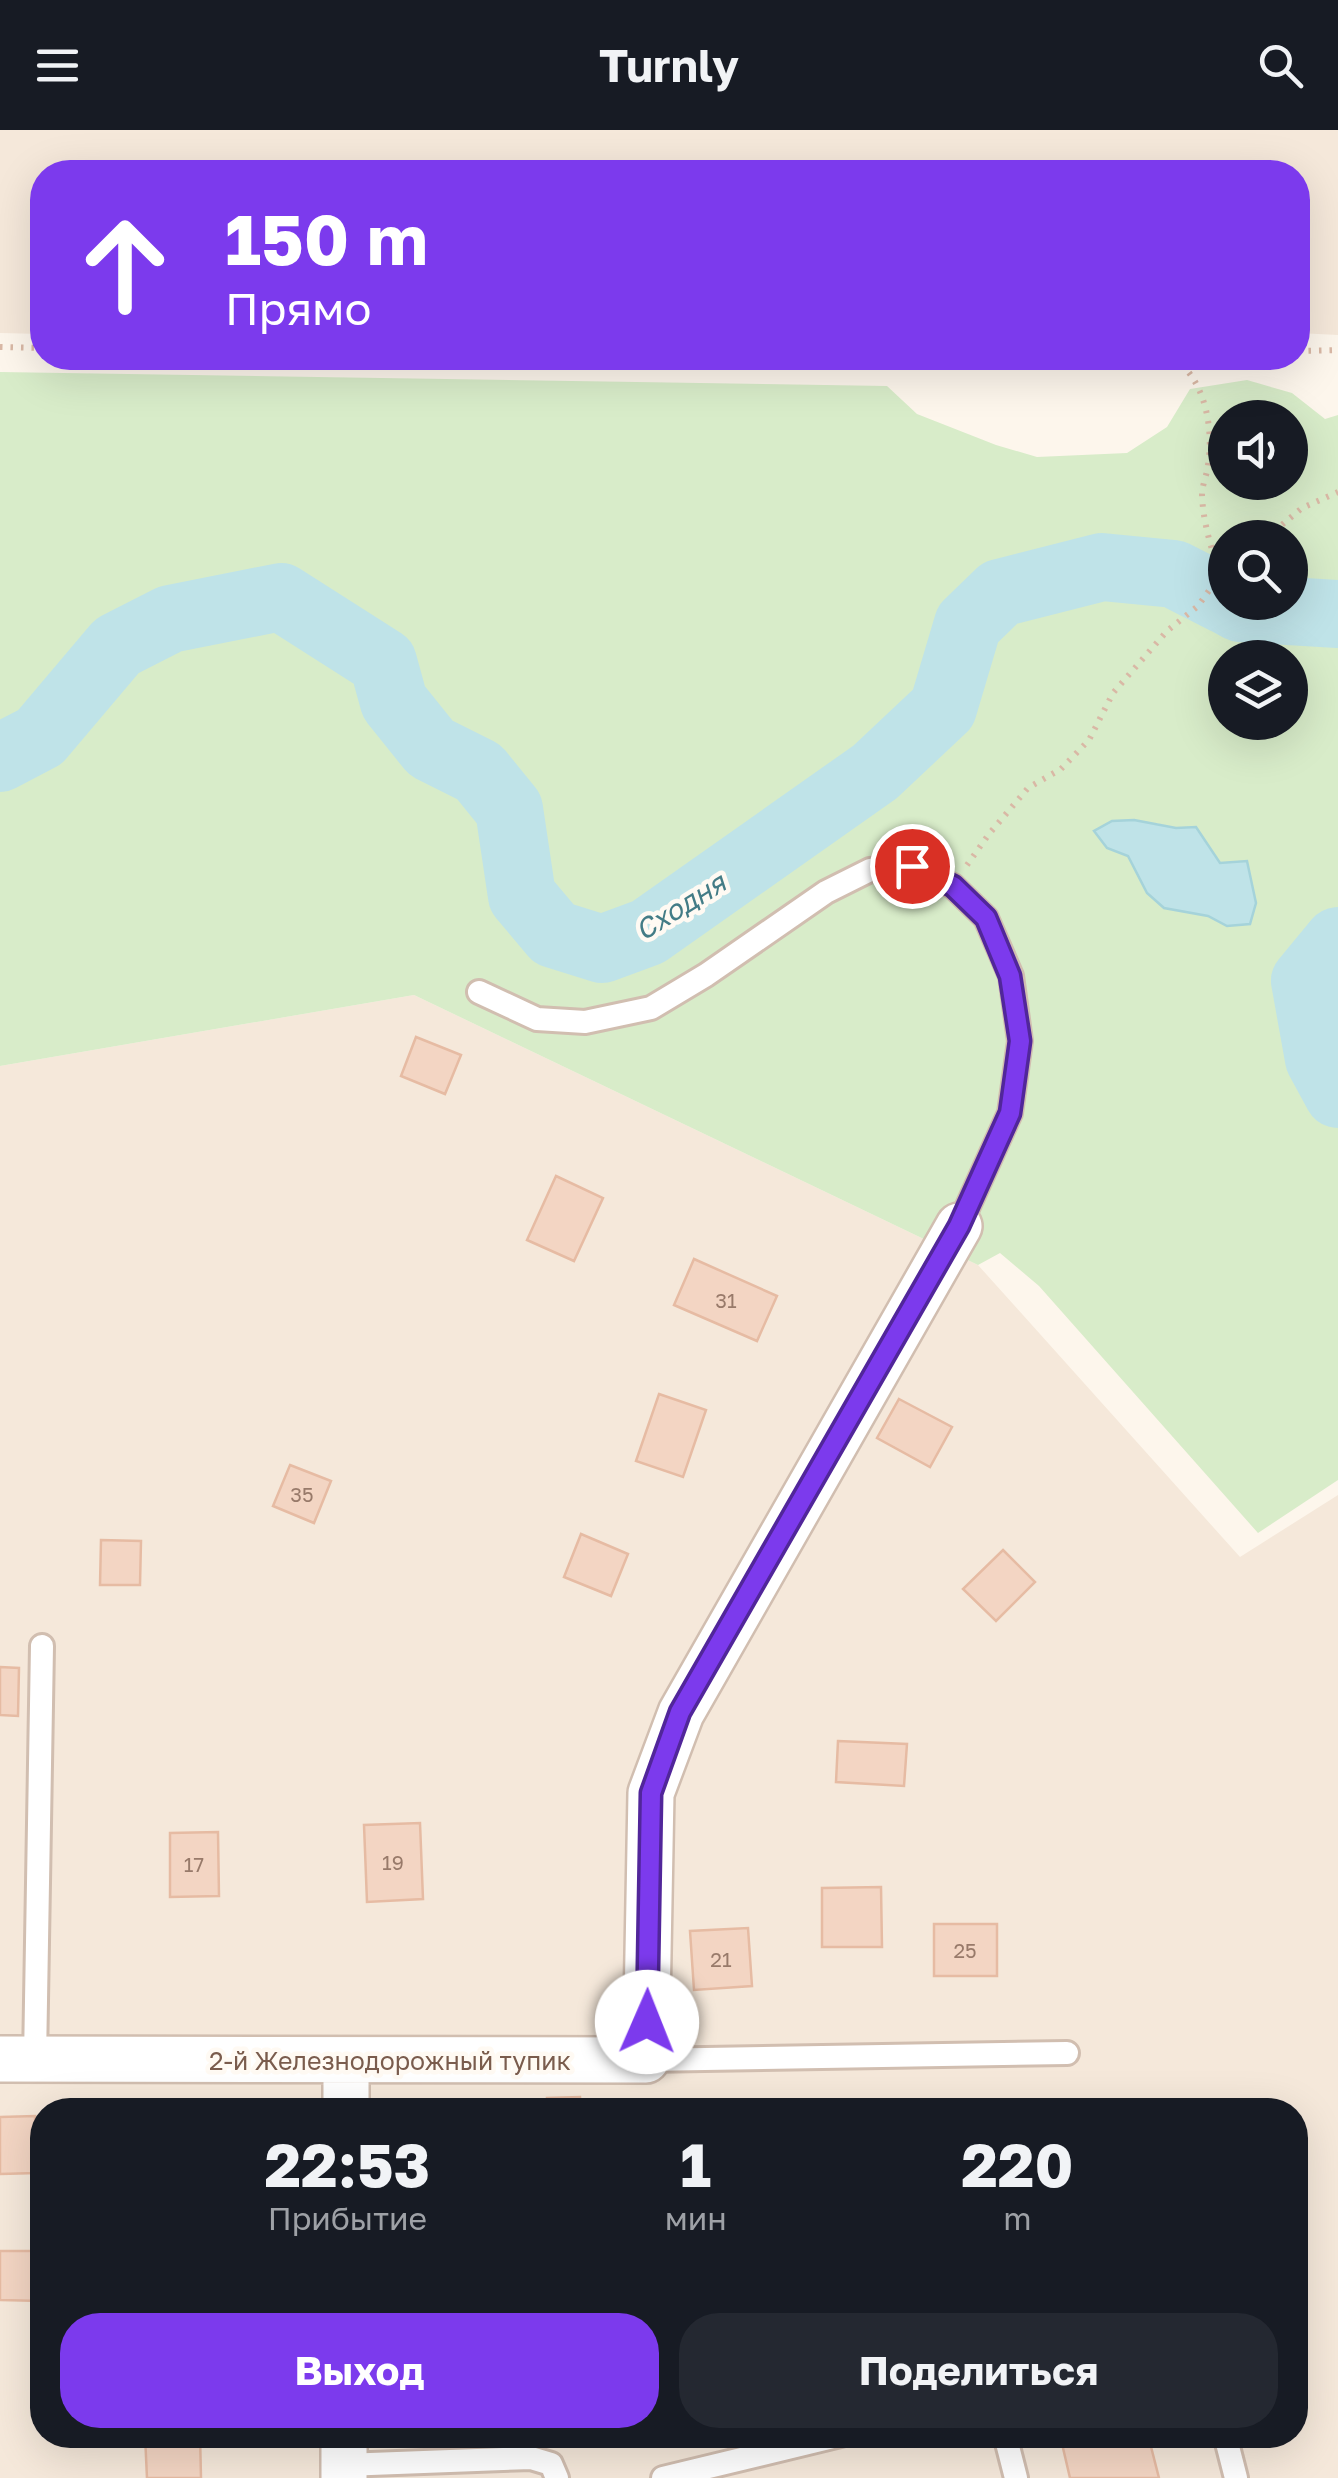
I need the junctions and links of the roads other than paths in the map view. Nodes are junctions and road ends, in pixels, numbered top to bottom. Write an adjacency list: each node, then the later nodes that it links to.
1 (479, 992): 2 (lane)
2 (959, 1226): 7 (street)
3 (42, 1646): 5 (lane)
4 (1067, 2053): 7 (lane)
5 (18, 2060): 6 (street, 2-й Железнодорожный тупик)
6 (346, 2060): 7 (street, 2-й Железнодорожный тупик); 8 (street)
7 (646, 2060)
8 (346, 2098)
9 (787, 2448): 14 (lane)
10 (1008, 2448): 15 (lane)
11 (1228, 2448): 16 (lane)
12 (344, 2459): 13 (lane)
13 (557, 2478)
14 (664, 2478)
15 (1016, 2478)
16 (1236, 2478)

